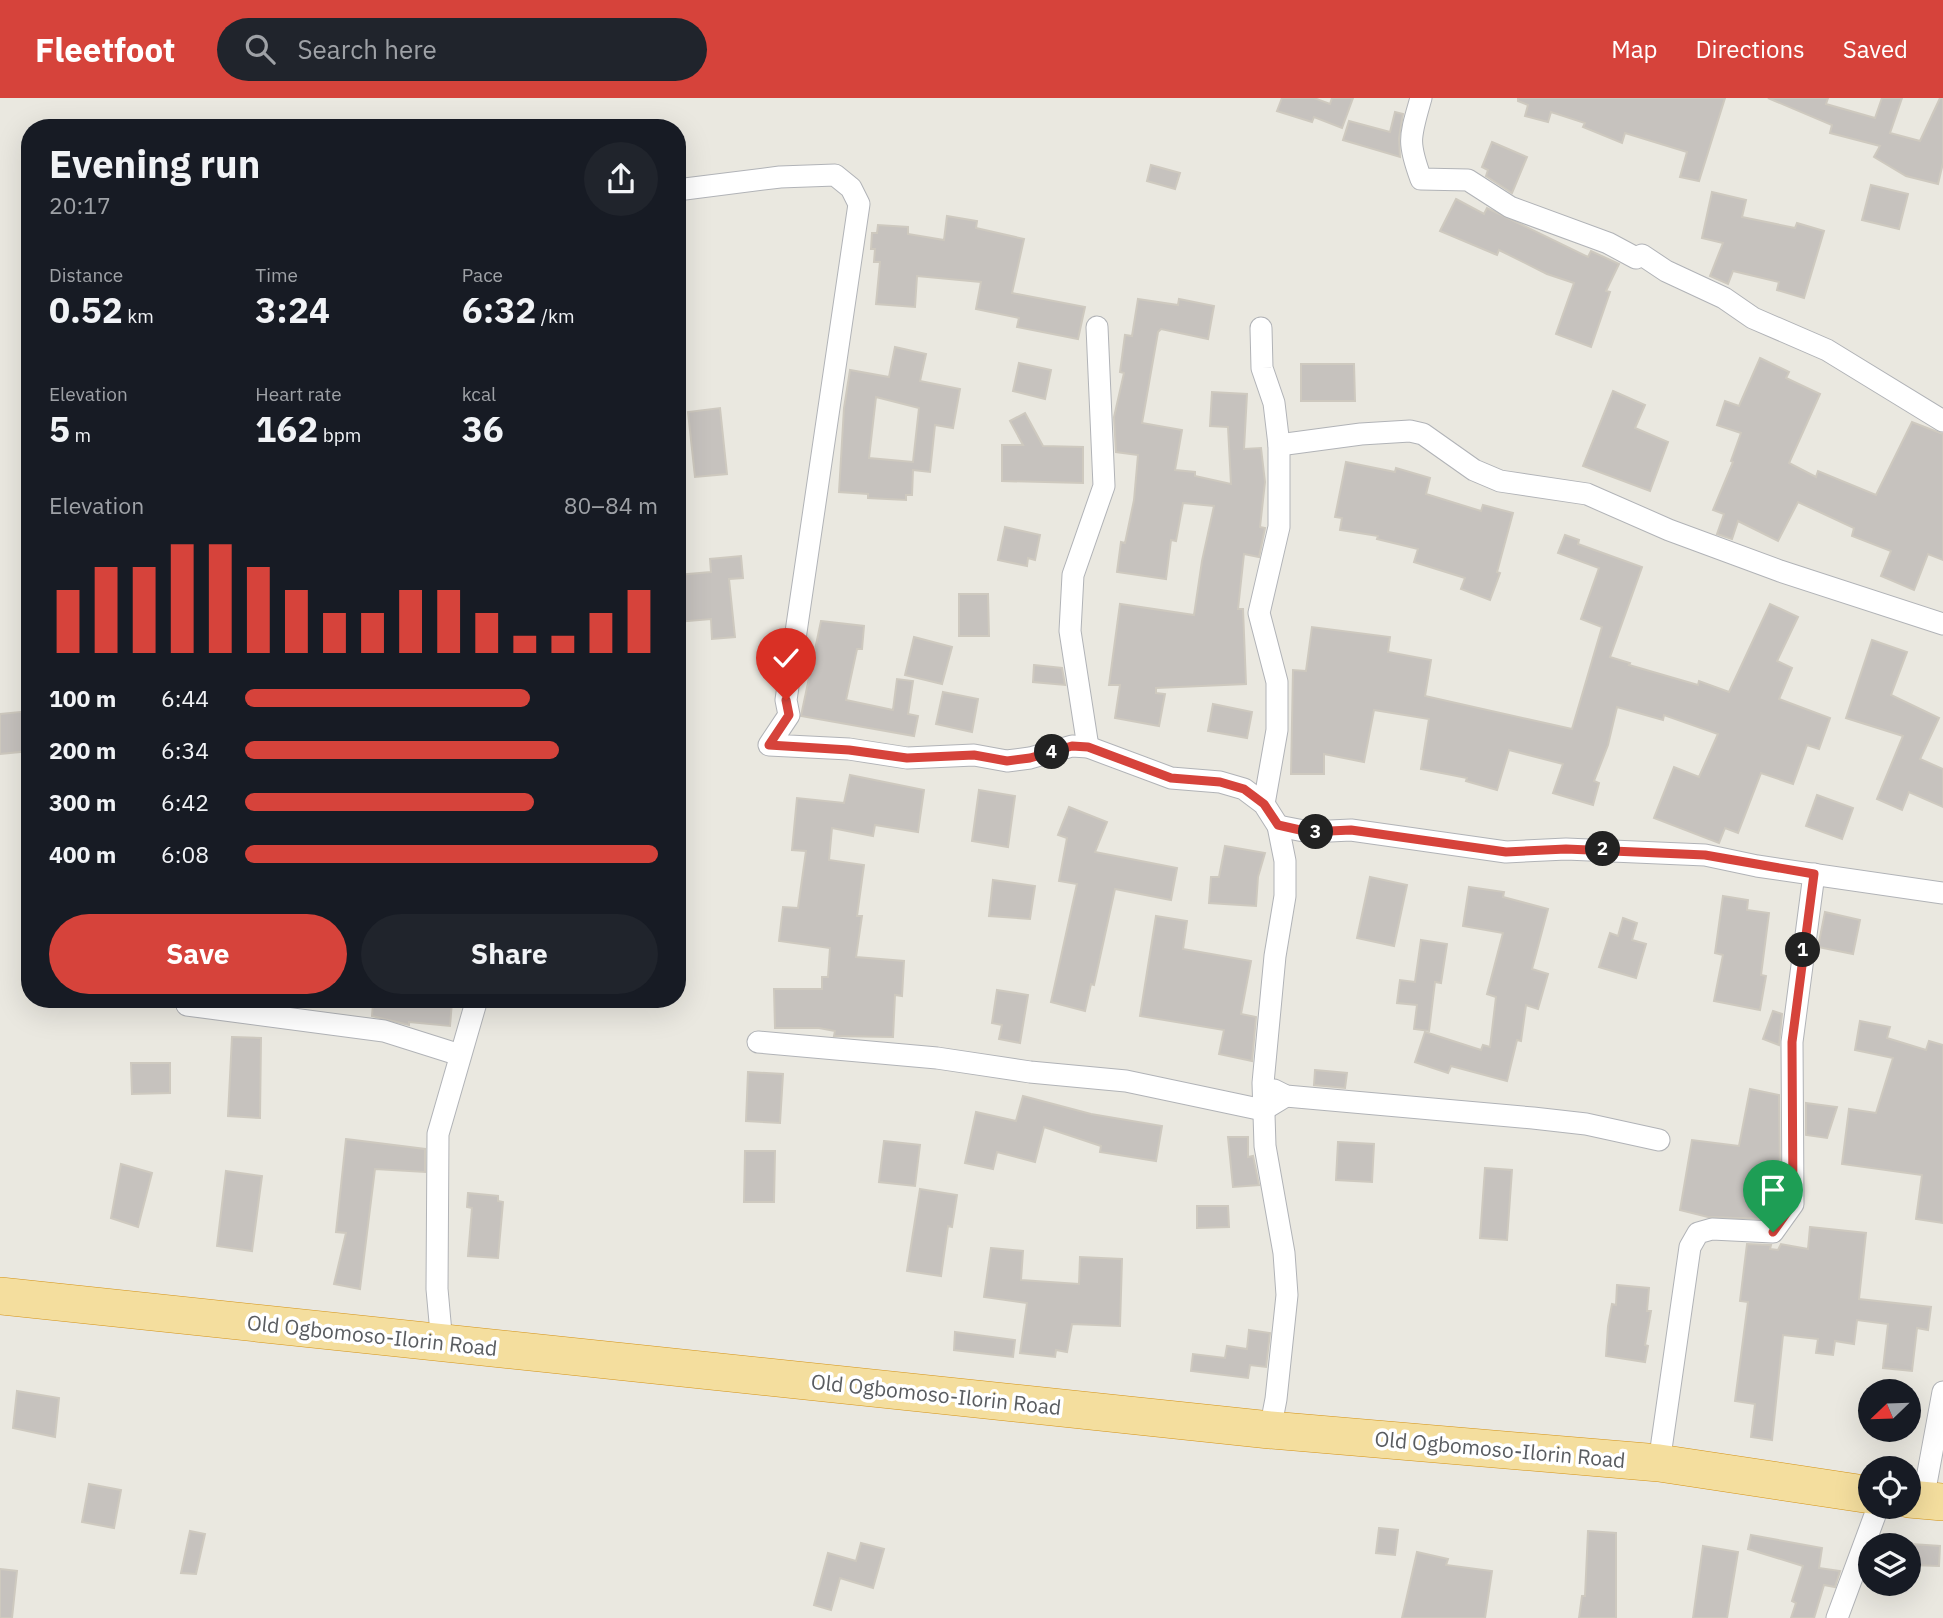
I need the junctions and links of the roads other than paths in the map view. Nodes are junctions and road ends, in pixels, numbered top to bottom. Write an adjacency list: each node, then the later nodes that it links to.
1 (1421, 98): 5 (street)
2 (686, 189): 8 (street)
3 (1097, 327): 8 (street)
4 (1261, 328): 6 (street)
5 (1943, 421)
6 (1279, 445): 7 (street); 9 (street)
7 (1943, 624)
8 (1088, 747): 9 (street)
9 (1264, 804): 10 (street)
10 (1278, 825): 11 (street); 12 (street)
11 (1309, 832): 12 (street); 13 (street)
12 (1285, 861): 19 (street)
13 (1814, 874): 14 (street); 27 (street)
14 (1943, 893)
15 (210, 1008): 18 (street)
16 (474, 1008): 18 (street)
17 (758, 1042): 21 (street)
18 (460, 1055): 24 (street)
19 (1263, 1083): 20 (street); 21 (street)
20 (1286, 1096): 21 (street); 22 (street)
21 (1263, 1110): 26 (street)
22 (1659, 1140)
23 (0, 1296): 24 (highway, Old Ogbomoso-Ilorin Road)
24 (442, 1344): 26 (highway, Old Ogbomoso-Ilorin Road)
25 (1943, 1392): 29 (street)
26 (1270, 1430): 27 (highway, Old Ogbomoso-Ilorin Road)
27 (1658, 1463): 28 (highway, Old Ogbomoso-Ilorin Road)
28 (1858, 1493)
29 (1925, 1500)
30 (1874, 1519): 31 (street)
31 (1838, 1618)

